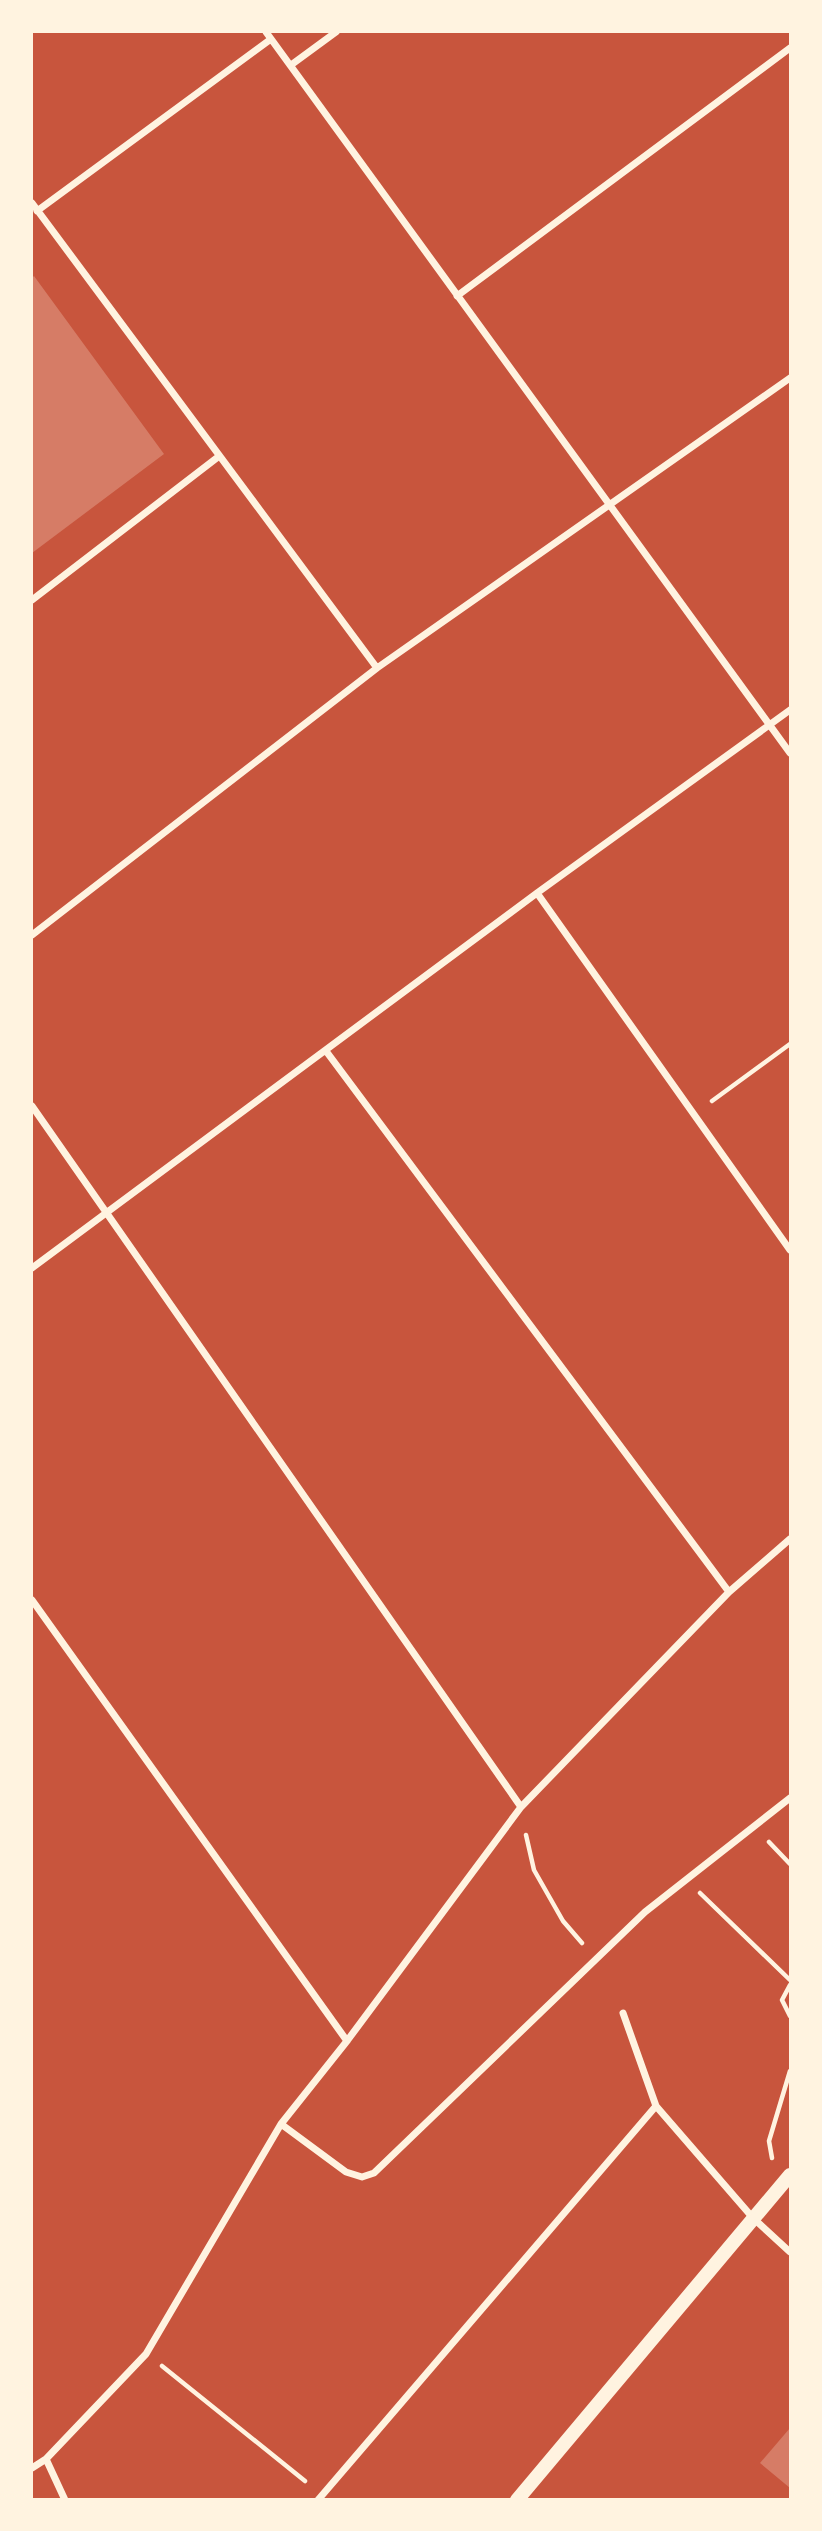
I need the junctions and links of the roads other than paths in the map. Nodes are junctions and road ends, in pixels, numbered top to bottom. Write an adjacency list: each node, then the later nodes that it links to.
1 (266, 32): 3 (street)
2 (336, 32): 5 (street)
3 (271, 39): 5 (street); 7 (street)
4 (790, 48): 8 (street)
5 (290, 65): 8 (street)
6 (32, 203): 7 (street)
7 (37, 211): 10 (street)
8 (457, 296): 11 (street)
9 (790, 378): 11 (street)
10 (218, 457): 12 (street); 13 (street)
11 (612, 505): 13 (street); 15 (street)
12 (32, 600)
13 (377, 668): 18 (street)
14 (790, 710): 15 (street)
15 (771, 726): 16 (street); 17 (street)
16 (790, 754)
17 (537, 893): 19 (street); 22 (street)
18 (32, 936)
19 (326, 1051): 21 (street); 25 (street)
20 (32, 1105): 21 (street)
21 (105, 1213): 23 (street); 28 (street)
22 (790, 1250)
23 (32, 1268)
24 (790, 1539): 25 (street)
25 (729, 1592): 28 (street)
26 (32, 1600): 30 (street)
27 (790, 1798): 32 (street)
28 (521, 1807): 30 (street)
29 (623, 2013): 31 (street)
30 (347, 2040): 32 (street)
31 (656, 2106): 34 (street); 38 (street)
32 (281, 2124): 36 (street)
33 (790, 2175): 34 (main road)
34 (753, 2218): 35 (street); 40 (main road)
35 (790, 2252)
36 (46, 2459): 37 (street); 39 (street)
37 (32, 2468)
38 (320, 2497)
39 (65, 2500)
40 (517, 2500)

